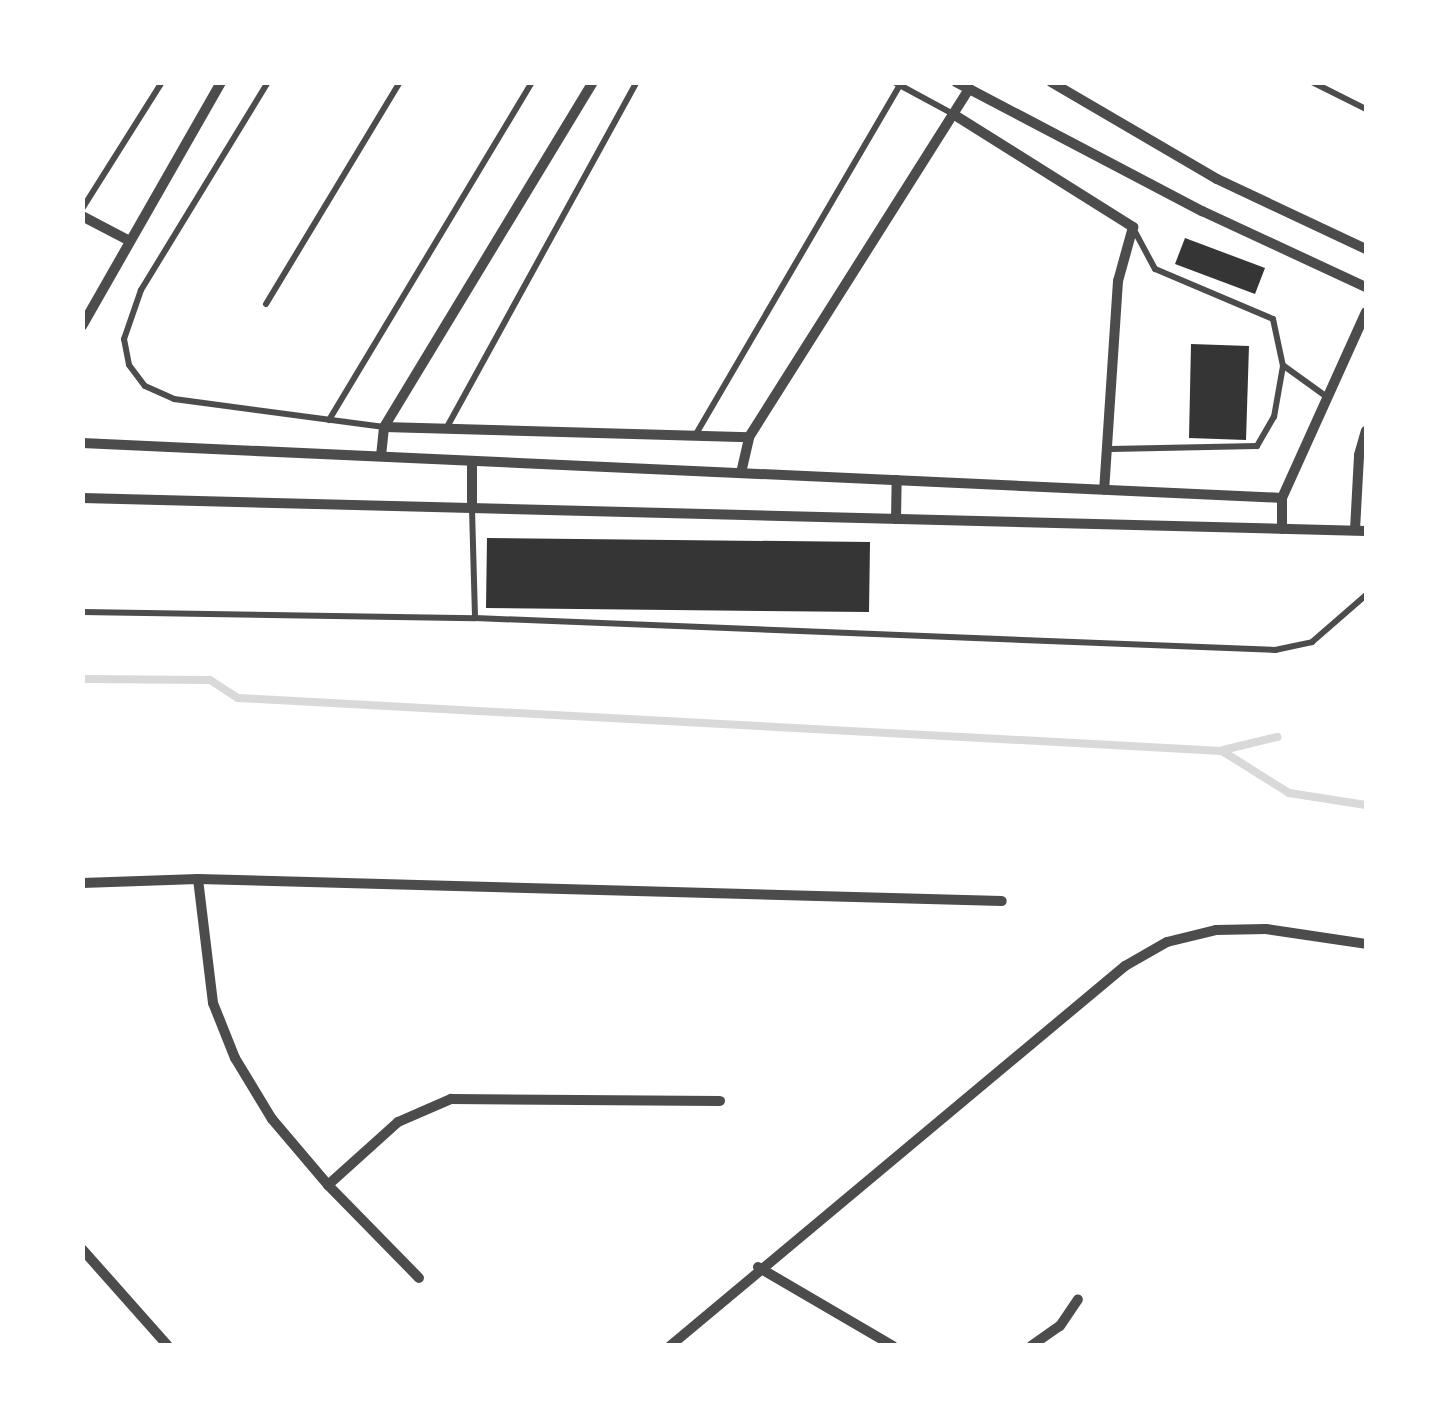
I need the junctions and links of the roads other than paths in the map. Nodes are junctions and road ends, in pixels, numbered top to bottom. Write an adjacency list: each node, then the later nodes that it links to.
1 (162, 82): 15 (lane)
2 (221, 82): 17 (street)
3 (268, 82): 25 (lane)
4 (400, 82): 20 (lane)
5 (532, 82): 25 (lane)
6 (592, 82): 26 (street)
7 (637, 82): 27 (lane)
8 (956, 82): 12 (street)
9 (1051, 82): 18 (street)
10 (1312, 82): 13 (lane)
11 (897, 84): 14 (lane); 29 (lane)
12 (968, 90): 14 (street); 19 (street)
13 (1366, 109)
14 (953, 114): 16 (street); 30 (street)
15 (82, 213): 17 (street)
16 (1133, 227): 23 (lane); 32 (street)
17 (128, 240): 22 (street)
18 (1366, 249)
19 (1366, 287)
20 (266, 304)
21 (1366, 312): 24 (street)
22 (82, 326)
23 (1283, 366): 24 (lane); 32 (lane)
24 (1328, 398): 39 (street)
25 (329, 420): 26 (lane)
26 (384, 426): 27 (street); 33 (street)
27 (446, 428): 29 (street)
28 (1366, 432): 43 (street)
29 (696, 434): 30 (street)
30 (748, 437): 35 (street)
31 (82, 443): 33 (street)
32 (1111, 450): 37 (street)
33 (381, 456): 34 (street)
34 (472, 461): 35 (street); 40 (street)
35 (741, 473): 36 (street)
36 (897, 480): 37 (street); 41 (street)
37 (1104, 490): 39 (street)
38 (82, 498): 40 (street)
39 (1282, 498): 42 (street)
40 (472, 508): 41 (street); 46 (lane)
41 (896, 518): 42 (street)
42 (1282, 528): 43 (street)
43 (1360, 531)
44 (1366, 595): 46 (lane)
45 (82, 612): 46 (lane)
46 (474, 618)
47 (198, 880): 48 (street); 49 (street); 52 (street)
48 (82, 883)
49 (1002, 901)
50 (1366, 944): 54 (street)
51 (720, 1101): 52 (street)
52 (328, 1185): 55 (street)
53 (82, 1249): 57 (street)
54 (758, 1267): 58 (street); 59 (street)
55 (419, 1278)
56 (1078, 1299): 60 (street)
57 (168, 1346)
58 (670, 1346)
59 (893, 1346)
60 (1031, 1346)

